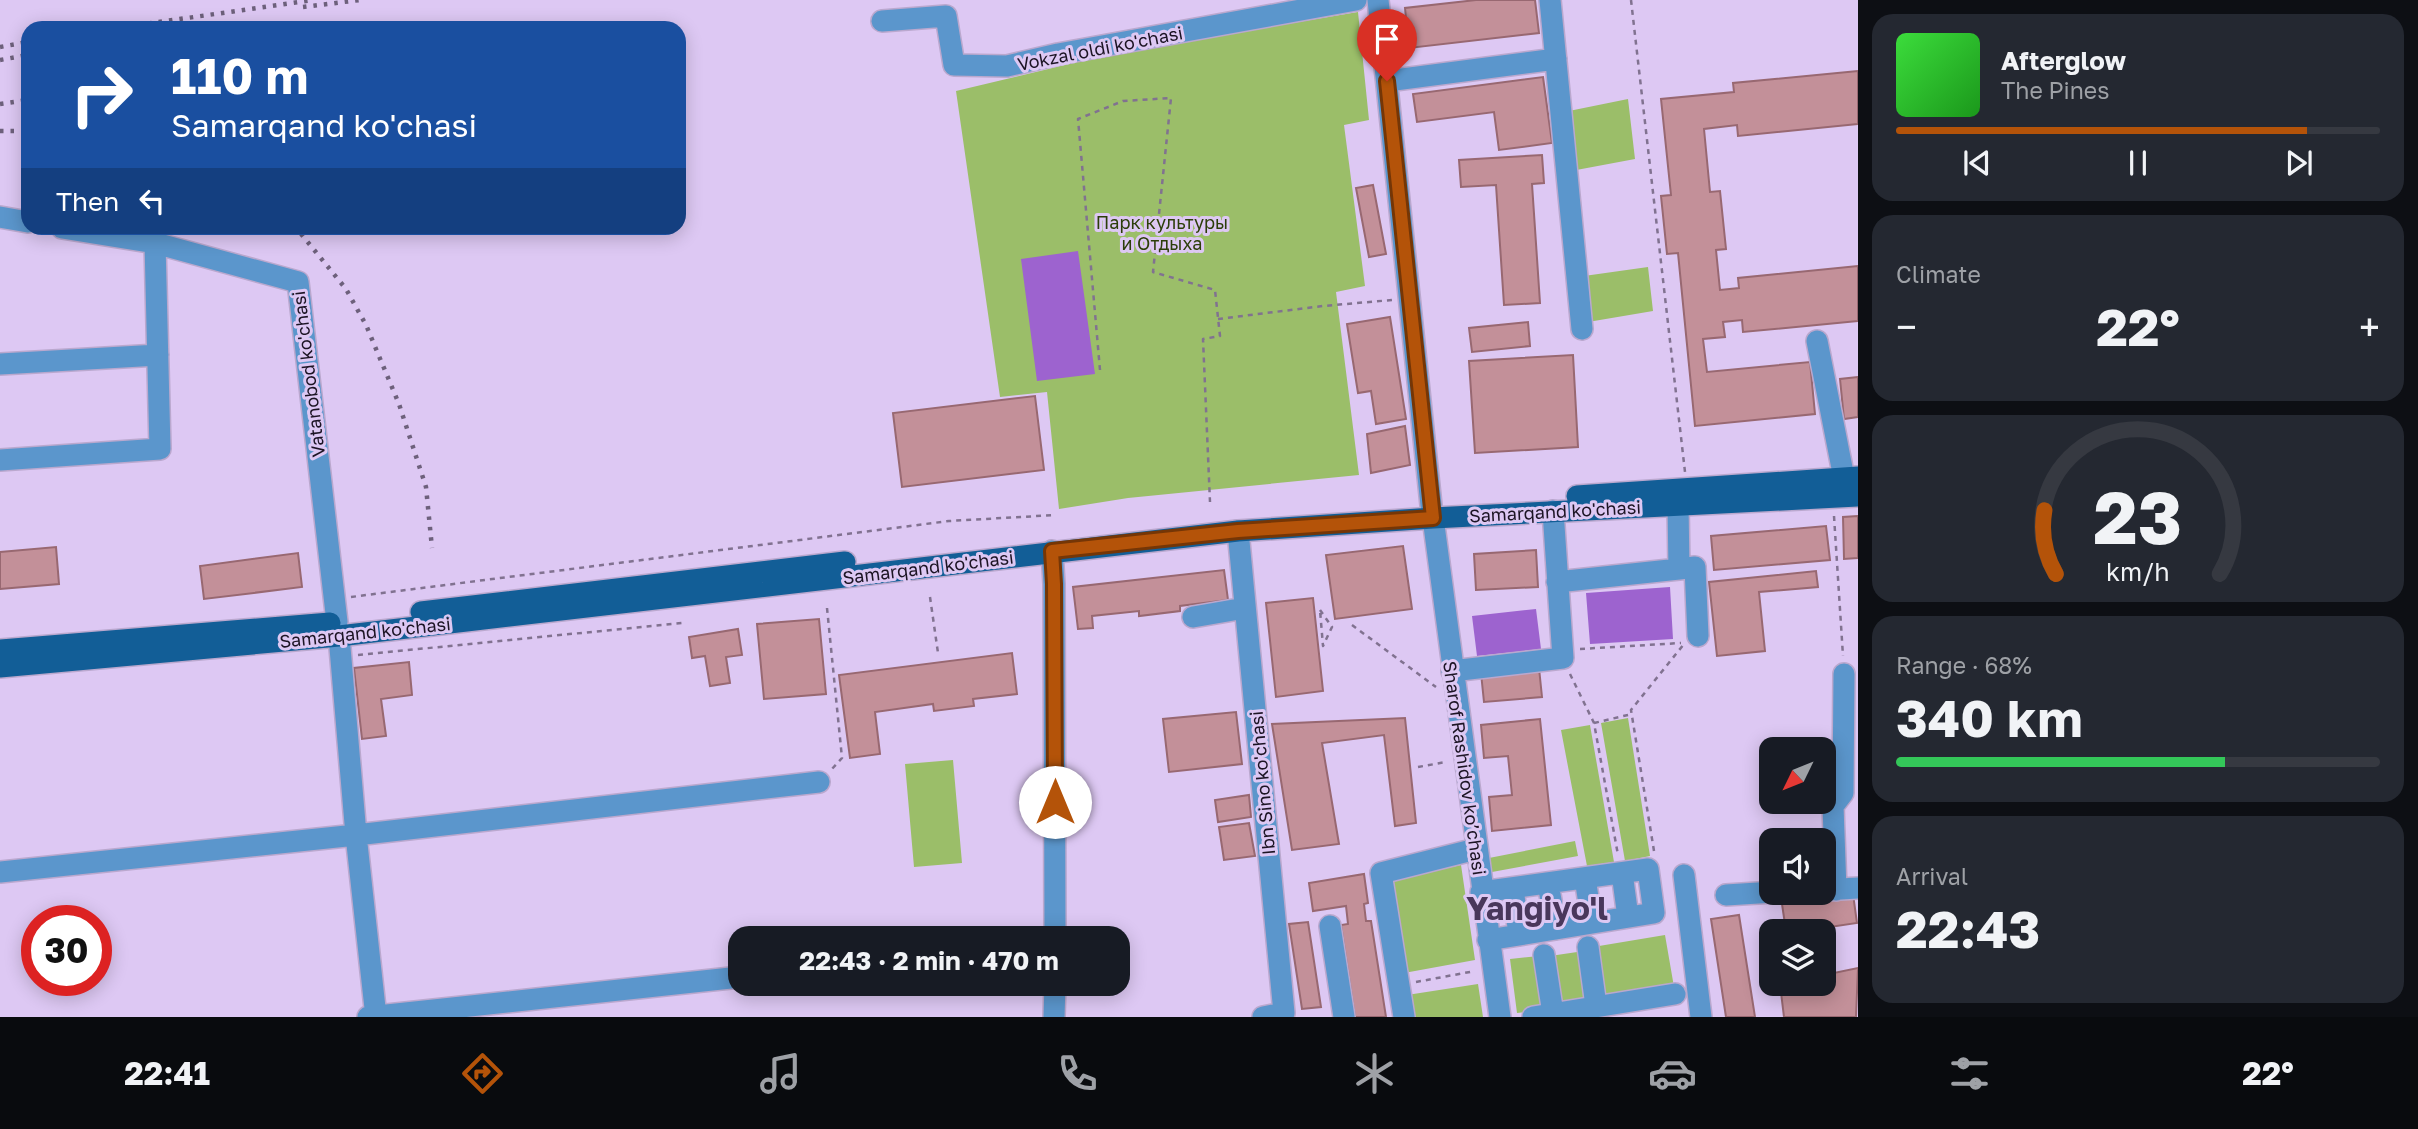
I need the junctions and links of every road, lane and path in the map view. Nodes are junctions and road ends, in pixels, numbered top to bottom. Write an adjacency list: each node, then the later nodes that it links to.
1 (1356, 0): 5 (street, Vokzal oldi ko'chasi)
2 (1378, 0): 7 (street, Sharof Rashidov ko’chasi)
3 (1550, 0): 6 (street)
4 (1631, 0): 22 (path)
5 (882, 21)
6 (1556, 59): 7 (street); 14 (street)
7 (1387, 81): 12 (street, Sharof Rashidov ko’chasi)
8 (0, 217): 9 (street)
9 (21, 221)
10 (105, 235): 11 (street, Vatanobod ko'chasi)
11 (155, 243): 16 (street); 33 (street, Vatanobod ko'chasi)
12 (1411, 299): 13 (path); 25 (street, Sharof Rashidov ko’chasi)
13 (1218, 319): 18 (path); 23 (path)
14 (1582, 329)
15 (1817, 341): 20 (street)
16 (158, 355): 17 (street); 19 (street)
17 (0, 364)
18 (1100, 370)
19 (0, 460)
20 (1851, 478): 22 (main road, Samarqand ko'chasi)
21 (1858, 496): 22 (main road, Samarqand ko'chasi)
22 (1683, 497): 25 (main road, Samarqand ko'chasi); 26 (main road, Samarqand ko'chasi); 30 (street)
23 (1210, 502)
24 (1834, 510): 47 (path)
25 (1432, 511): 26 (main road, Samarqand ko'chasi); 28 (main road, Samarqand ko'chasi); 29 (main road, Samarqand ko'chasi); 46 (street, Sharof Rashidov ko’chasi)
26 (1553, 512): 31 (street)
27 (1056, 515): 33 (path)
28 (1238, 531): 29 (main road, Samarqand ko'chasi); 35 (street, Ibn Sino ko'chasi)
29 (1051, 545): 41 (main road, Samarqand ko'chasi); 71 (street)
30 (1679, 569): 31 (street); 40 (street)
31 (1557, 582): 44 (street)
32 (930, 597): 43 (path)
33 (334, 599): 41 (street, Vatanobod ko'chasi)
34 (827, 608): 53 (path)
35 (1245, 608): 36 (street); 87 (street, Ibn Sino ko'chasi)
36 (1193, 617)
37 (682, 623): 41 (path)
38 (1352, 625): 48 (path)
39 (1332, 627): 39 (path)
40 (1698, 636)
41 (339, 638): 42 (main road, Samarqand ko'chasi); 45 (main road, Samarqand ko'chasi); 56 (street, Vatanobod ko'chasi)
42 (0, 650)
43 (938, 653)
44 (1562, 654): 46 (street); 49 (path); 50 (path)
45 (0, 667)
46 (1452, 671): 51 (street, Sharof Rashidov ko’chasi)
47 (1844, 674): 54 (street)
48 (1435, 687)
49 (1632, 714): 50 (path); 58 (path)
50 (1594, 723): 60 (path)
51 (1464, 758): 52 (path); 57 (street, Sharof Rashidov ko’chasi)
52 (1419, 767)
53 (819, 782): 56 (street)
54 (1851, 793): 55 (street)
55 (1831, 828)
56 (356, 835): 59 (street); 85 (street, Vatanobod ko'chasi)
57 (1476, 849): 67 (street, Sharof Rashidov ko’chasi); 89 (street)
58 (1654, 850)
59 (0, 872)
60 (1622, 873): 62 (street); 70 (street)
61 (1684, 875): 91 (street)
62 (1585, 878): 63 (street); 70 (street)
63 (1548, 883): 64 (street); 73 (street)
64 (1513, 888): 67 (street); 74 (street)
65 (1858, 888): 66 (street)
66 (1836, 890)
67 (1481, 892): 75 (street, Sharof Rashidov ko’chasi)
68 (1759, 893): 69 (street)
69 (1726, 895)
70 (1592, 923): 73 (street)
71 (1055, 926)
72 (1330, 926): 88 (street)
73 (1556, 929): 74 (street)
74 (1519, 935): 75 (street)
75 (1488, 940): 78 (street, Sharof Rashidov ko’chasi)
76 (1588, 947): 83 (street)
77 (1544, 955): 84 (street)
78 (1492, 967): 80 (path); 90 (street, Sharof Rashidov ko’chasi)
79 (728, 978): 85 (street)
80 (1406, 984)
81 (1675, 994): 83 (street)
82 (1055, 996): 86 (street)
83 (1596, 1006): 84 (street)
84 (1543, 1015)
85 (374, 1017)
86 (1054, 1017)
87 (1263, 1017)
88 (1343, 1017)
89 (1404, 1017)
90 (1500, 1017)
91 (1701, 1017)

